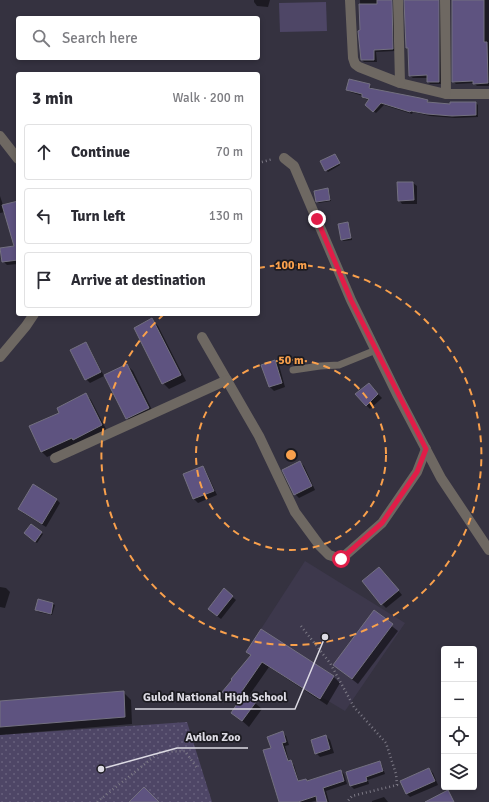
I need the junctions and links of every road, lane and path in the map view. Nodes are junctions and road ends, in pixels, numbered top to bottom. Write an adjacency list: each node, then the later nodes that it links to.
1 (350, 0): 4 (street)
2 (398, 0): 4 (street)
3 (445, 0): 5 (street)
4 (400, 83): 5 (street)
5 (446, 94): 6 (street)
6 (489, 94)
7 (0, 136): 8 (street)
8 (16, 156)
9 (284, 158): 10 (path); 13 (street)
10 (260, 162)
11 (33, 316): 14 (street)
12 (202, 337): 16 (street)
13 (376, 350): 15 (lane); 17 (street)
14 (0, 357)
15 (293, 370)
16 (227, 380): 17 (street); 18 (street)
17 (426, 449): 19 (street)
18 (55, 458)
19 (489, 550)
20 (302, 626): 23 (path)
21 (197, 768): 22 (path)
22 (97, 802)
23 (347, 802)

